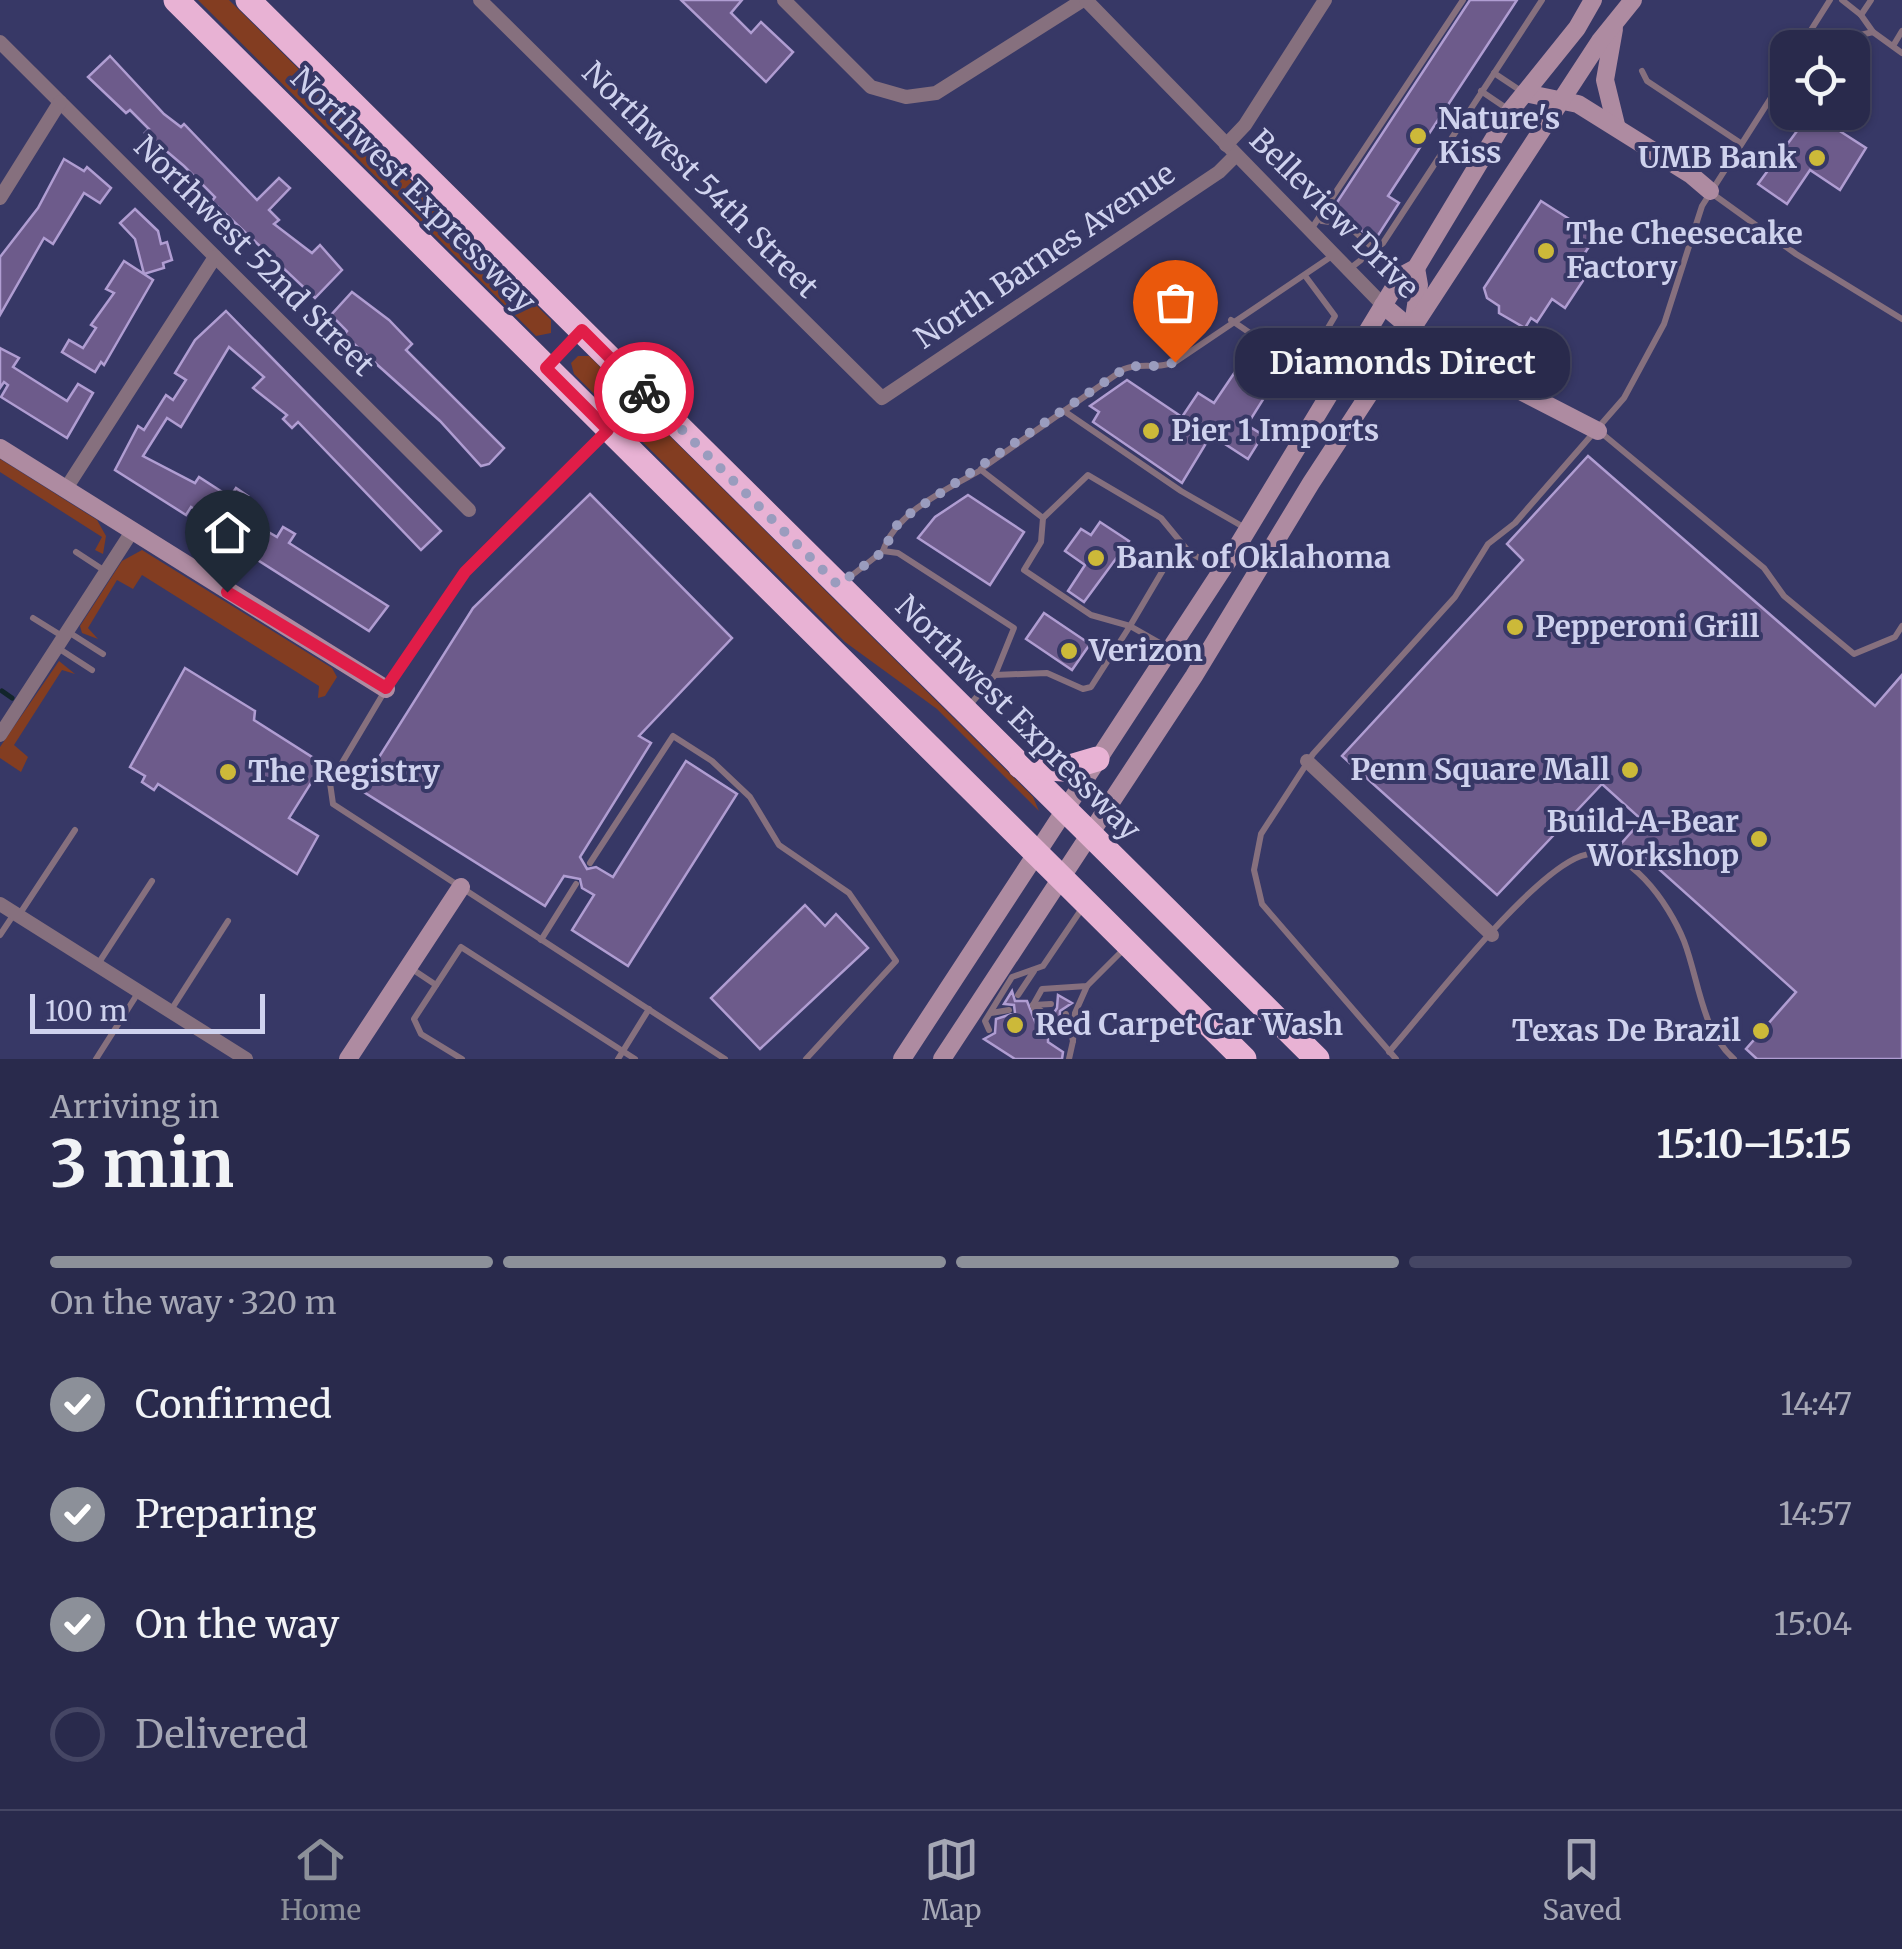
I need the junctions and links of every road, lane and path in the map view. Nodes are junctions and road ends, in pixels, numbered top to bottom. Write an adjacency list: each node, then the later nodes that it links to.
1 (176, 0): 48 (highway, Northwest Expressway)
2 (248, 0): 46 (highway, Northwest Expressway)
3 (480, 0): 51 (street, Northwest 54th Street)
4 (784, 0): 5 (street)
5 (1084, 0): 33 (street, Belleview Drive)
6 (1325, 0): 33 (street, North Barnes Avenue)
7 (1463, 0): 36 (lane)
8 (1542, 0): 24 (lane)
9 (1593, 0): 26 (main road)
10 (1633, 0): 15 (main road)
11 (1830, 0): 16 (lane)
12 (1842, 0): 14 (lane)
13 (1870, 0): 14 (lane)
14 (1861, 15): 17 (lane)
15 (1614, 29): 28 (main road); 31 (main road)
16 (1811, 30)
17 (1873, 32): 19 (lane); 21 (lane)
18 (1902, 32): 21 (lane)
19 (1870, 34)
20 (0, 42): 29 (street, Northwest 52nd Street)
21 (1893, 46): 22 (lane)
22 (1902, 53)
23 (1642, 70): 32 (lane)
24 (1494, 73): 25 (lane); 26 (lane)
25 (1481, 91): 30 (lane); 37 (lane)
26 (1525, 94): 28 (main road); 30 (main road)
27 (1770, 97): 32 (lane)
28 (1563, 98): 31 (main road); 47 (main road)
29 (60, 102): 35 (street); 39 (street, Northwest 52nd Street)
30 (1510, 110): 40 (main road)
31 (1616, 125): 34 (main road)
32 (1739, 142): 34 (lane)
33 (1231, 150): 36 (street, Belleview Drive); 51 (street, North Barnes Avenue)
34 (1710, 192): 44 (lane); 54 (lane)
35 (0, 198)
36 (1315, 226): 37 (lane); 38 (street, Belleview Drive)
37 (1374, 249): 41 (lane)
38 (1332, 256): 41 (street, Belleview Drive); 42 (lane)
39 (215, 257): 57 (street); 58 (street, Northwest 52nd Street)
40 (1416, 268): 43 (main road); 47 (main road)
41 (1347, 271): 43 (street, Belleview Drive)
42 (1306, 277): 45 (lane); 49 (lane)
43 (1383, 305): 47 (main road, Belleview Drive); 50 (main road)
44 (1902, 319)
45 (1231, 320): 49 (lane); 52 (lane)
46 (582, 330): 48 (lane); 67 (highway, Northwest Expressway)
47 (1413, 331): 54 (main road, Belleview Drive); 84 (main road)
48 (546, 368): 53 (highway, Northwest Expressway)
49 (1303, 370): 50 (lane)
50 (1331, 388): 60 (main road)
51 (882, 398)
52 (1064, 412): 56 (lane); 60 (lane)
53 (608, 430): 76 (lane); 85 (highway, Northwest Expressway)
54 (1598, 430): 70 (lane, Belleview Drive); 80 (lane)
55 (0, 448): 57 (main road)
56 (981, 470): 59 (lane); 63 (lane)
57 (65, 490): 61 (main road)
58 (469, 510)
59 (1043, 518): 62 (lane); 69 (lane)
60 (1248, 529): 65 (main road)
61 (132, 532): 66 (street); 76 (main road)
62 (1179, 543): 65 (lane); 69 (lane)
63 (884, 551): 67 (lane); 75 (lane)
64 (76, 552): 66 (lane)
65 (1222, 570): 72 (main road)
66 (106, 572): 71 (street)
67 (838, 585): 77 (highway, Northwest Expressway)
68 (33, 618): 71 (lane)
69 (1130, 626): 72 (lane); 75 (lane)
70 (1902, 626)
71 (63, 638): 73 (lane); 74 (lane); 78 (street)
72 (1169, 649): 79 (main road)
73 (102, 654)
74 (92, 670)
75 (996, 675): 77 (lane)
76 (386, 688): 90 (lane)
77 (965, 711): 81 (highway, Northwest Expressway)
78 (0, 735)
79 (1097, 759): 81 (highway); 82 (main road)
80 (1307, 761): 95 (street); 120 (lane)
81 (1020, 766): 82 (highway, Northwest Expressway)
82 (1064, 810): 84 (highway, Northwest Expressway); 85 (main road)
83 (75, 830): 93 (lane)
84 (1090, 834): 87 (main road); 133 (highway, Northwest Expressway)
85 (1036, 852): 87 (highway, Northwest Expressway); 129 (main road)
86 (590, 863): 128 (lane)
87 (1061, 878): 91 (highway, Northwest Expressway); 130 (main road)
88 (152, 881): 99 (lane)
89 (576, 884): 97 (lane)
90 (461, 888): 97 (lane); 100 (main road)
91 (1086, 903): 98 (highway, Northwest Expressway); 101 (lane)
92 (0, 904): 93 (street)
93 (17, 914): 96 (lane); 99 (street)
94 (228, 921): 110 (lane)
95 (1492, 934): 120 (lane); 135 (lane)
96 (0, 936)
97 (541, 940): 108 (lane)
98 (1129, 945): 103 (lane); 132 (highway, Northwest Expressway)
99 (97, 965): 104 (street)
100 (408, 968): 102 (lane); 124 (main road)
101 (1034, 971): 105 (lane); 111 (lane)
102 (436, 985): 121 (lane); 125 (lane)
103 (1087, 986): 107 (lane); 119 (lane)
104 (139, 992): 110 (street); 122 (lane)
105 (1018, 995)
106 (1052, 1004): 107 (lane)
107 (1032, 1005): 112 (lane); 114 (lane)
108 (649, 1009): 121 (lane); 127 (lane)
109 (1009, 1010): 111 (lane)
110 (170, 1011): 123 (street)
111 (990, 1014): 116 (lane)
112 (1045, 1014)
113 (1066, 1014): 117 (lane)
114 (1040, 1022)
115 (1060, 1024): 117 (lane)
116 (989, 1030)
117 (1070, 1031): 118 (lane); 119 (lane)
118 (1055, 1032)
119 (1073, 1041): 131 (lane)
120 (1389, 1052): 134 (lane)
121 (620, 1055): 126 (lane)
122 (96, 1059)
123 (246, 1059)
124 (348, 1059)
125 (462, 1059)
126 (635, 1059)
127 (725, 1059)
128 (806, 1059)
129 (902, 1059)
130 (942, 1059)
131 (1069, 1059)
132 (1244, 1059)
133 (1317, 1059)
134 (1396, 1059)
135 (1734, 1059)

